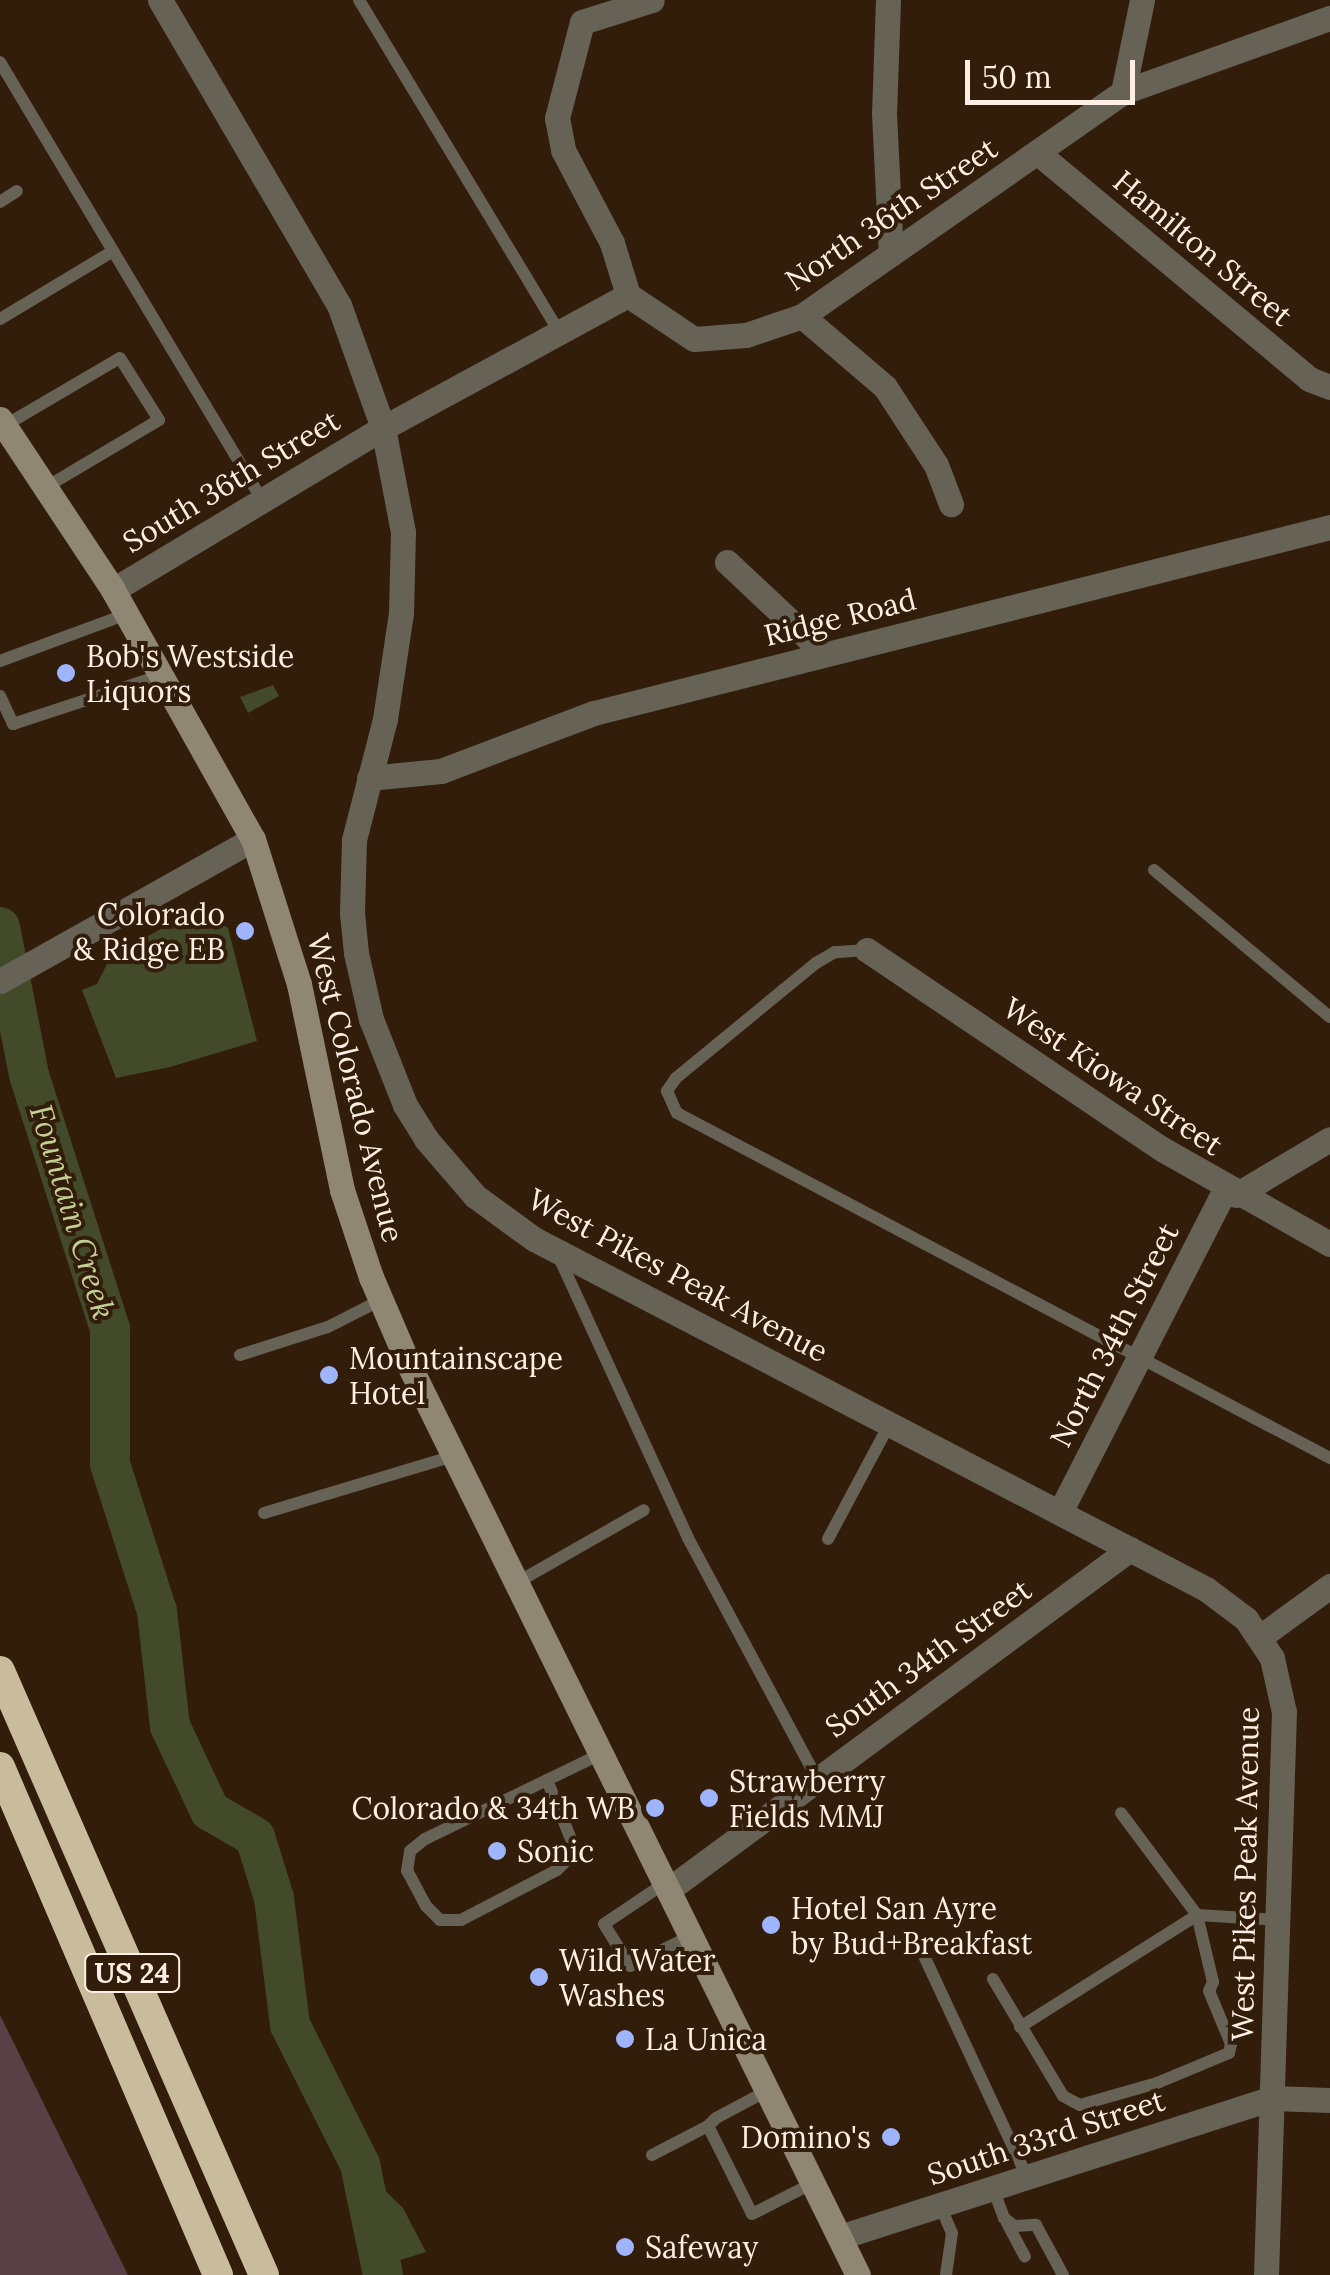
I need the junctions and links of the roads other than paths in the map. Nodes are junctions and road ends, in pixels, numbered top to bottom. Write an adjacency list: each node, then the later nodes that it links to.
1 (160, 0): 21 (street, West Pikes Peak Avenue)
2 (358, 0): 18 (lane)
3 (652, 0): 6 (street)
4 (888, 0): 14 (street)
5 (1142, 0): 9 (street)
6 (577, 11): 15 (street)
7 (1328, 23): 9 (street, North 36th Street)
8 (0, 62): 13 (lane)
9 (1123, 92): 10 (street, North 36th Street)
10 (1038, 152): 14 (street, North 36th Street); 19 (street, Hamilton Street)
11 (17, 192): 12 (lane)
12 (0, 202)
13 (113, 251): 17 (lane); 23 (lane)
14 (891, 254): 16 (street, North 36th Street)
15 (628, 295): 16 (street, North 36th Street); 18 (street)
16 (802, 316): 24 (street)
17 (0, 319)
18 (558, 332): 21 (street)
19 (1330, 386)
20 (2, 422): 22 (main road, West Colorado Avenue); 22 (lane)
21 (383, 428): 23 (street, South 36th Street); 33 (street, West Pikes Peak Avenue)
22 (46, 487): 27 (main road, West Colorado Avenue)
23 (262, 500): 27 (street, South 36th Street)
24 (951, 504)
25 (1330, 526): 29 (street, Ridge Road)
26 (727, 562): 29 (street)
27 (113, 590): 28 (main road, West Colorado Avenue)
28 (127, 614): 30 (lane); 31 (main road, West Colorado Avenue)
29 (819, 655): 33 (street, Ridge Road)
30 (0, 661)
31 (162, 675): 32 (lane); 34 (main road, West Colorado Avenue)
32 (0, 696)
33 (369, 778): 42 (street, West Pikes Peak Avenue)
34 (252, 840): 37 (street); 43 (main road, West Colorado Avenue)
35 (1154, 870): 38 (lane)
36 (867, 950): 40 (street, West Kiowa Street); 45 (lane)
37 (0, 981)
38 (1330, 1017)
39 (1330, 1139): 40 (street)
40 (1231, 1192): 41 (street, West Kiowa Street); 45 (street, North 34th Street)
41 (1330, 1244)
42 (556, 1250): 46 (street, West Pikes Peak Avenue); 61 (lane)
43 (381, 1300): 44 (lane); 47 (main road, West Colorado Avenue)
44 (240, 1355)
45 (1141, 1356): 48 (lane); 50 (street, North 34th Street)
46 (890, 1423): 50 (street, West Pikes Peak Avenue); 52 (lane)
47 (454, 1456): 51 (lane); 54 (main road, West Colorado Avenue)
48 (1330, 1458)
49 (644, 1510): 54 (lane)
50 (1061, 1510): 53 (street, West Pikes Peak Avenue)
51 (264, 1513)
52 (828, 1539)
53 (1130, 1548): 56 (street, West Pikes Peak Avenue); 61 (street, South 34th Street)
54 (516, 1583): 58 (main road, West Colorado Avenue)
55 (1330, 1586): 56 (street)
56 (1260, 1637): 65 (street, West Pikes Peak Avenue)
57 (0, 1671): 83 (highway, US 24)
58 (601, 1754): 60 (lane); 63 (main road, West Colorado Avenue)
59 (0, 1766): 82 (highway, US 24)
60 (547, 1780): 60 (lane)
61 (818, 1780): 63 (street, South 34th Street)
62 (1122, 1813): 64 (lane)
63 (666, 1886): 66 (main road, West Colorado Avenue); 66 (lane)
64 (1197, 1915): 65 (lane); 69 (lane); 69 (lane)
65 (1278, 1920): 71 (street, West Pikes Peak Avenue)
66 (691, 1936): 70 (main road, West Colorado Avenue)
67 (925, 1958): 75 (lane)
68 (993, 1980): 69 (lane)
69 (1020, 2027)
70 (767, 2090): 73 (lane); 76 (main road, West Colorado Avenue)
71 (1272, 2098): 72 (street, South 33rd Street); 75 (street, South 33rd Street); 87 (street, West Pikes Peak Avenue)
72 (1330, 2100)
73 (708, 2126): 74 (lane); 76 (lane)
74 (652, 2154)
75 (1026, 2177): 77 (street, South 33rd Street)
76 (813, 2183): 80 (main road, West Colorado Avenue)
77 (993, 2188): 78 (street, South 33rd Street); 79 (lane)
78 (940, 2205): 80 (street, South 33rd Street); 85 (lane)
79 (1007, 2222): 81 (lane); 86 (lane)
80 (840, 2237): 84 (main road, West Colorado Avenue)
81 (1025, 2257)
82 (218, 2275)
83 (264, 2275)
84 (858, 2275)
85 (946, 2275)
86 (1063, 2275)
87 (1266, 2275)

